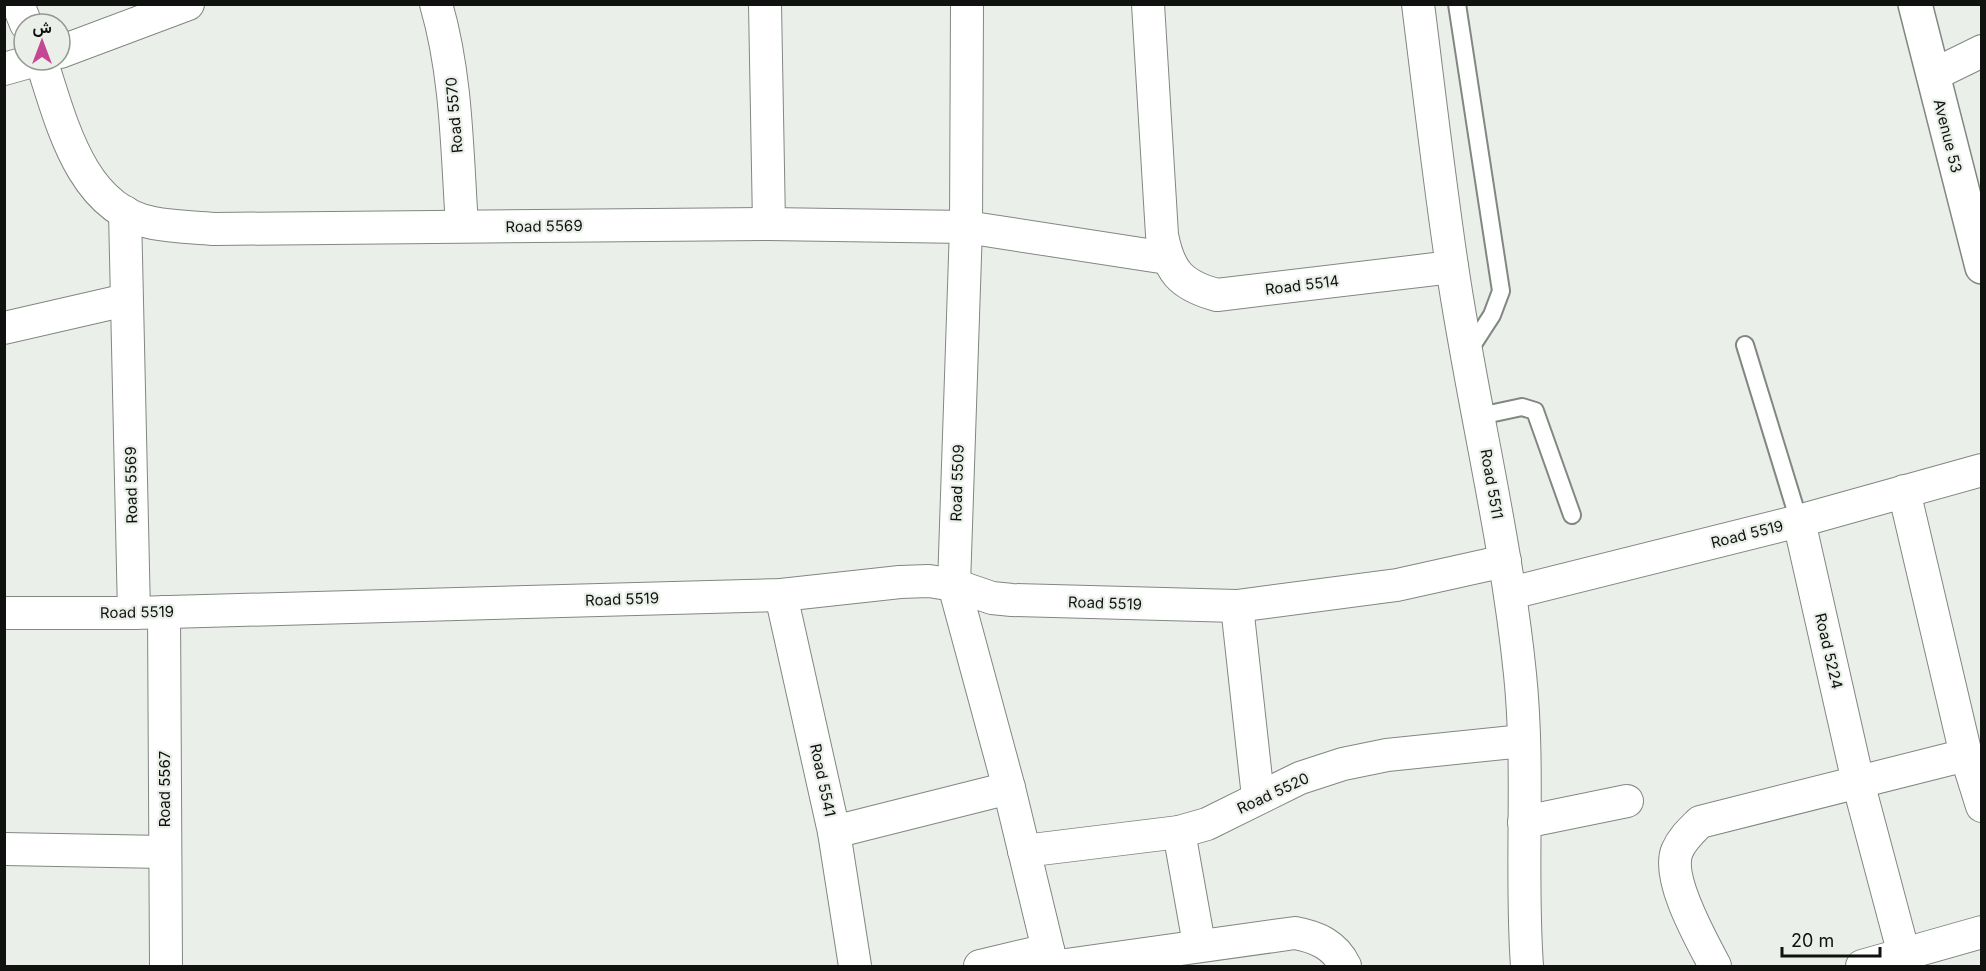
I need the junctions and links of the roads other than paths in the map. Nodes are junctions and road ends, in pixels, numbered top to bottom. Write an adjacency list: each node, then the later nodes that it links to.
1 (188, 4): 9 (street)
2 (436, 4): 15 (street, Road 5570)
3 (765, 4): 14 (street)
4 (967, 4): 16 (street, Road 5509)
5 (1148, 4): 17 (street, Road 5514)
6 (1418, 4): 18 (street, Road 5511)
7 (1457, 4): 23 (lane)
8 (1915, 4): 12 (street, Avenue 53)
9 (72, 48)
10 (1982, 51): 12 (street)
11 (44, 72): 13 (street, Road 5569)
12 (1933, 75): 19 (street, Avenue 53)
13 (125, 212): 15 (street, Road 5569); 20 (street, Road 5569)
14 (769, 224): 15 (street, Road 5569); 16 (street, Road 5569)
15 (462, 226)
16 (966, 227): 17 (street); 30 (street, Road 5509)
17 (1167, 258): 18 (street, Road 5514)
18 (1452, 267): 23 (street, Road 5511)
19 (1982, 267)
20 (126, 300): 21 (street); 35 (street, Road 5569)
21 (4, 328)
22 (1745, 345): 28 (lane)
23 (1468, 351): 24 (street, Road 5511)
24 (1480, 416): 27 (lane); 29 (street, Road 5511)
25 (1982, 470): 26 (street, Road 5519)
26 (1904, 491): 28 (street, Road 5519); 37 (street)
27 (1572, 515)
28 (1799, 521): 31 (street, Road 5519); 38 (street, Road 5224)
29 (1505, 561): 31 (street, Road 5511); 33 (street, Road 5519)
30 (954, 585): 32 (street, Road 5519); 33 (street, Road 5519); 39 (street, Road 5509)
31 (1511, 593): 36 (street, Road 5511)
32 (782, 595): 35 (street, Road 5519); 44 (street, Road 5541)
33 (1237, 606): 40 (street)
34 (4, 613): 35 (street, Road 5519)
35 (149, 613): 48 (street, Road 5567)
36 (1523, 741): 40 (street, Road 5520); 43 (street, Road 5511)
37 (1966, 755): 38 (street); 42 (street)
38 (1858, 782): 51 (street, Road 5224); 58 (street)
39 (1010, 788): 44 (street); 47 (street, Road 5509)
40 (1258, 797): 45 (street, Road 5520)
41 (1628, 801): 43 (street)
42 (1982, 806)
43 (1524, 822): 57 (street, Road 5511)
44 (834, 832): 54 (street, Road 5541)
45 (1179, 832): 47 (street, Road 5520); 50 (street)
46 (4, 849): 48 (street)
47 (1024, 851): 52 (street, Road 5509)
48 (164, 852): 53 (street, Road 5567)
49 (1982, 932): 51 (street)
50 (1199, 944): 52 (street); 56 (street)
51 (1905, 960): 59 (street)
52 (1053, 961): 55 (street)
53 (166, 966)
54 (855, 966)
55 (980, 966)
56 (1345, 966)
57 (1527, 966)
58 (1715, 966)
59 (1862, 966)

